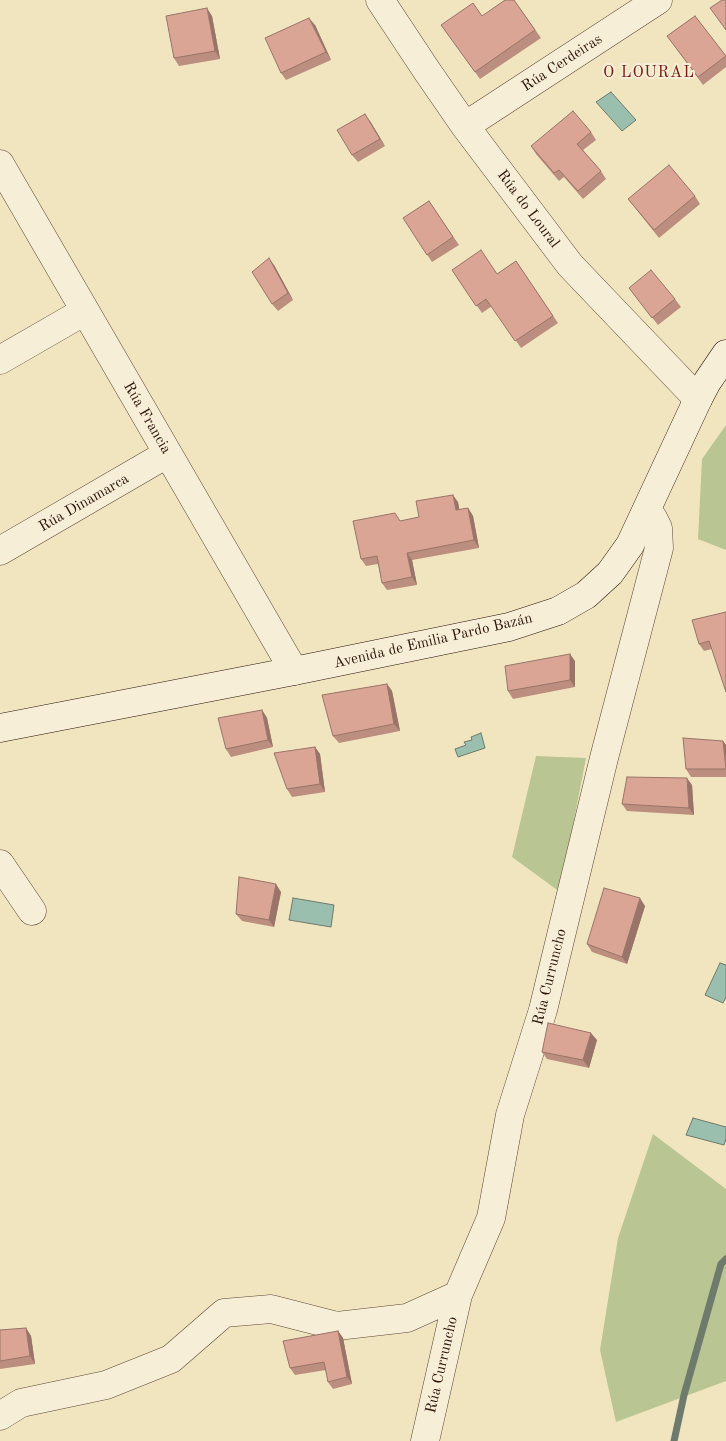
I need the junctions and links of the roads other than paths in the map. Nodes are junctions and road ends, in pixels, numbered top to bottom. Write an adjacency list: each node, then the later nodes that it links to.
1 (380, 0): 3 (street, Rúa do Loural)
2 (658, 0): 3 (street, Rúa Cerdeiras)
3 (465, 126): 8 (street, Rúa do Loural)
4 (0, 166): 5 (street, Rúa Francia)
5 (85, 311): 7 (street); 9 (street, Rúa Francia)
6 (726, 354): 8 (street, Avenida de Emilia Pardo Bazán)
7 (0, 360)
8 (698, 399): 10 (street, Avenida de Emilia Pardo Bazán)
9 (167, 454): 11 (street, Rúa Dinamarca); 12 (street, Rúa Francia)
10 (646, 512): 12 (street, Avenida de Emilia Pardo Bazán); 16 (street, Rúa Curruncho)
11 (0, 551)
12 (294, 671): 13 (street, Avenida de Emilia Pardo Bazán)
13 (0, 728)
14 (0, 864): 15 (street)
15 (32, 911)
16 (458, 1296): 17 (street); 18 (street, Rúa Curruncho)
17 (0, 1416)
18 (424, 1441)

